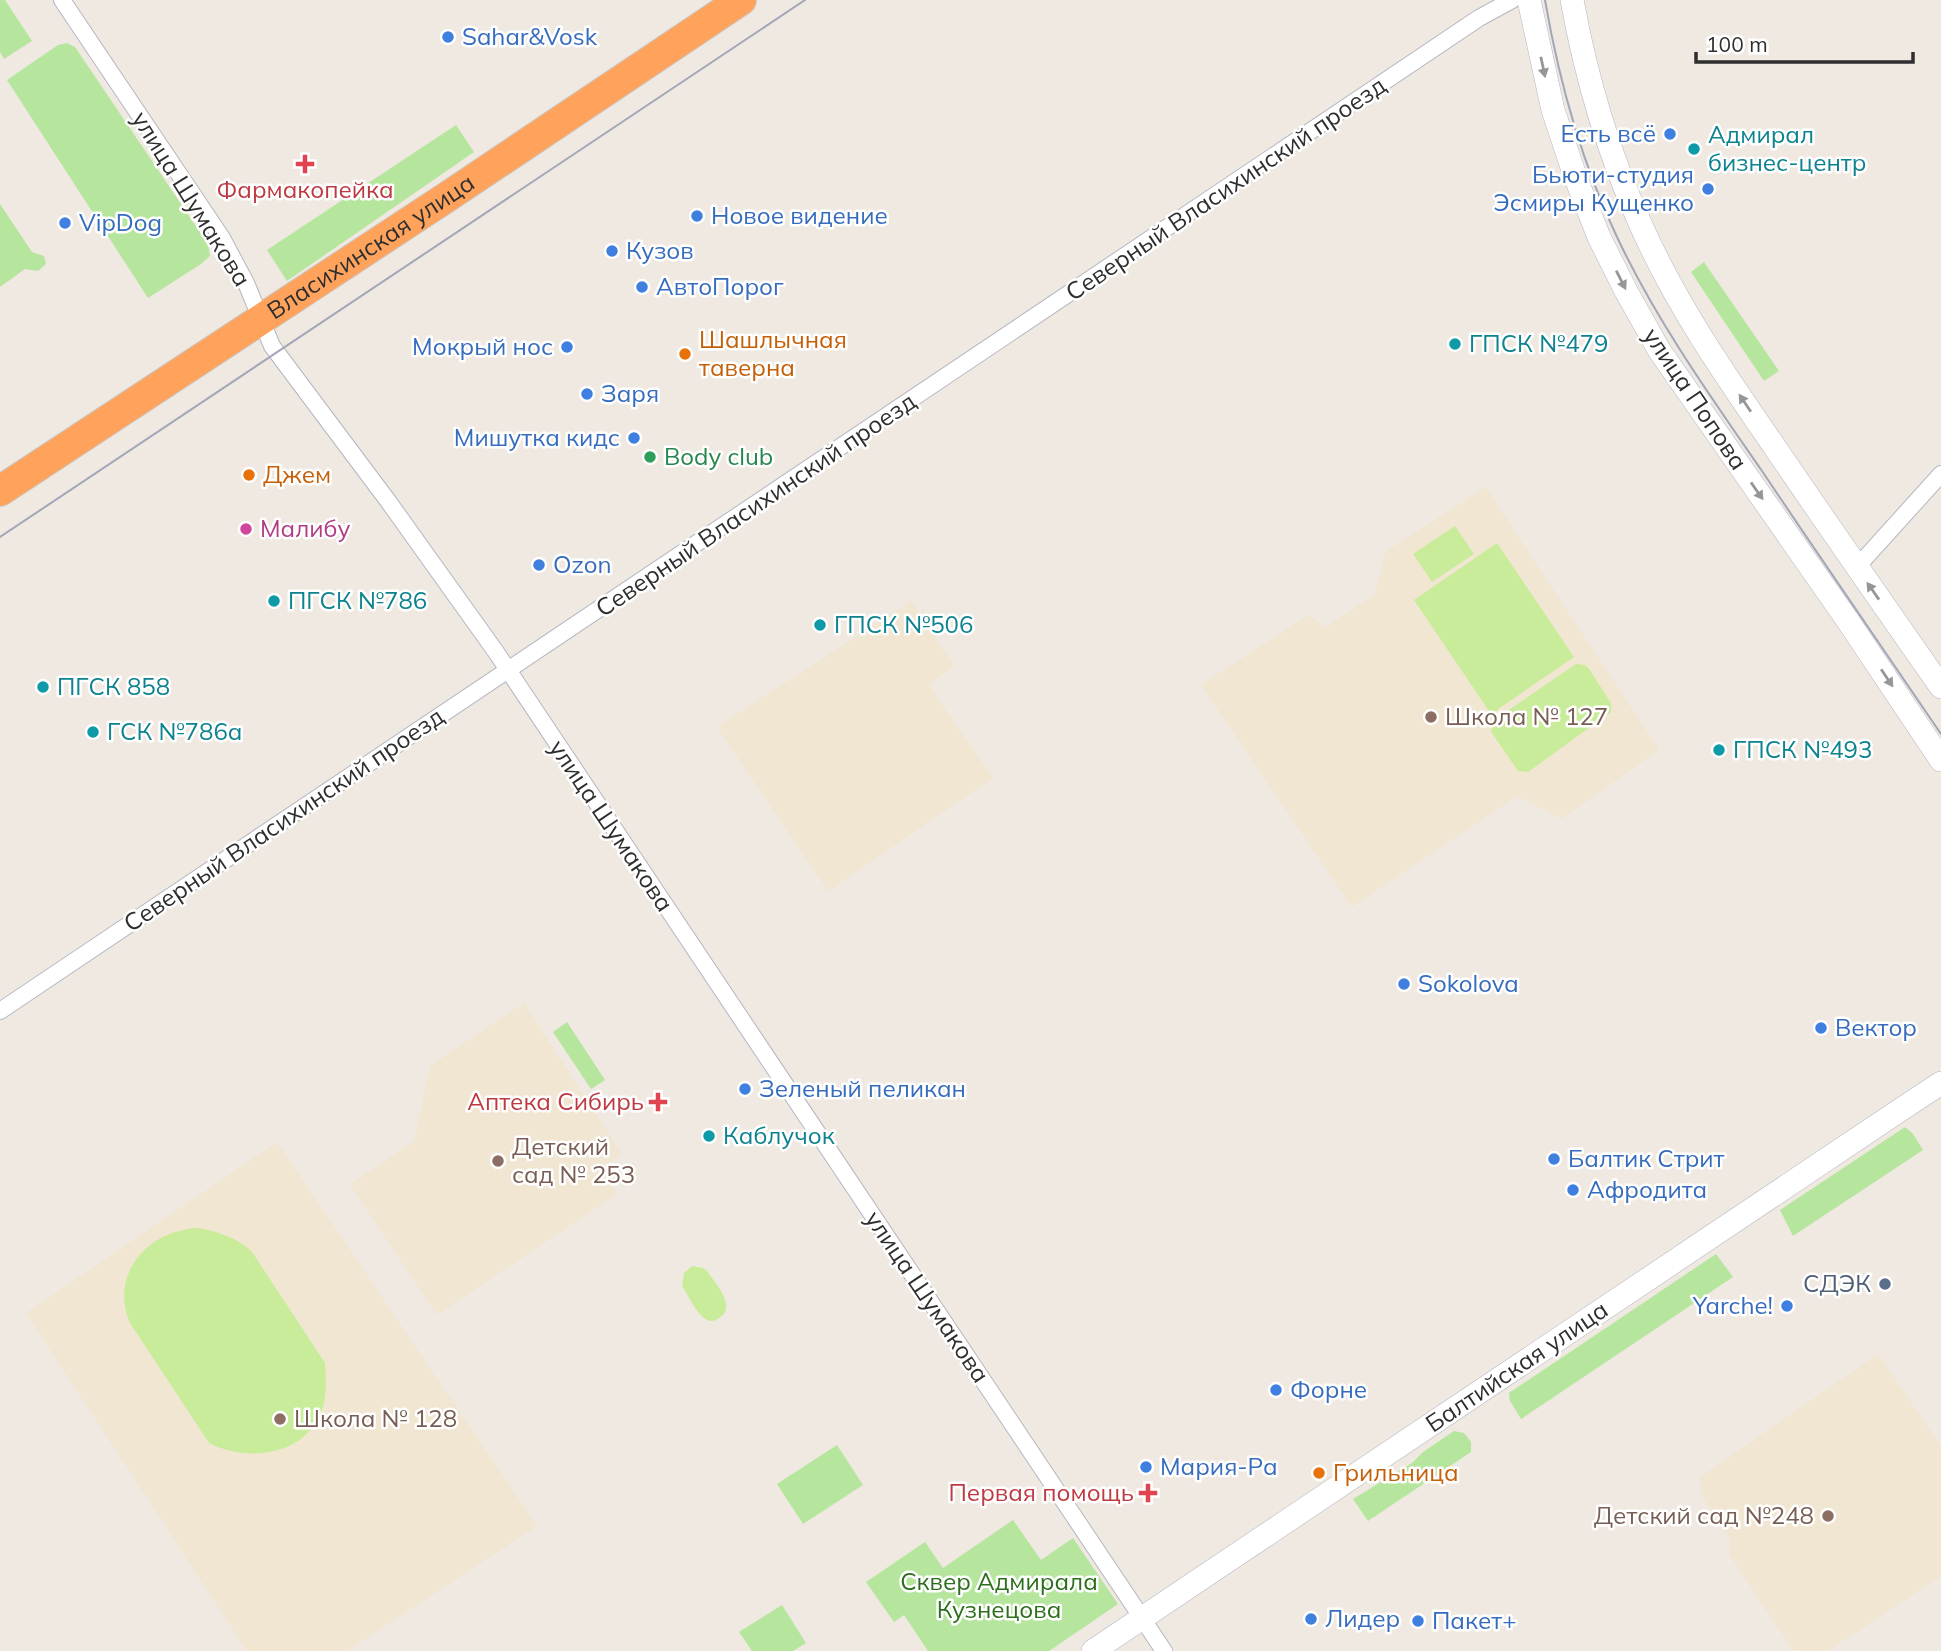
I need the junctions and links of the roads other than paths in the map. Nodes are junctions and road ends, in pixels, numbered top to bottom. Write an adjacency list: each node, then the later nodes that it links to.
1 (62, 0): 6 (street, улица Шумакова)
2 (741, 0): 6 (highway, Власихинская улица)
3 (1512, 0): 10 (street, Северный Власихинский проезд)
4 (1529, 0): 12 (main road, улица Попова, one-way to 12)
5 (1572, 0): 9 (main road, улица Попова, one-way to 5)
6 (261, 319): 8 (highway, Власихинская улица); 10 (street, улица Шумакова)
7 (1941, 474): 9 (street)
8 (0, 491)
9 (1857, 567): 11 (main road, улица Попова, one-way to 9)
10 (507, 670): 13 (street, Северный Власихинский проезд); 15 (street, улица Шумакова)
11 (1941, 687)
12 (1941, 760)
13 (0, 1011)
14 (1941, 1083): 15 (main road, Балтийская улица)
15 (1142, 1618): 16 (main road, Балтийская улица); 17 (street, улица Шумакова)
16 (1093, 1651)
17 (1164, 1651)

